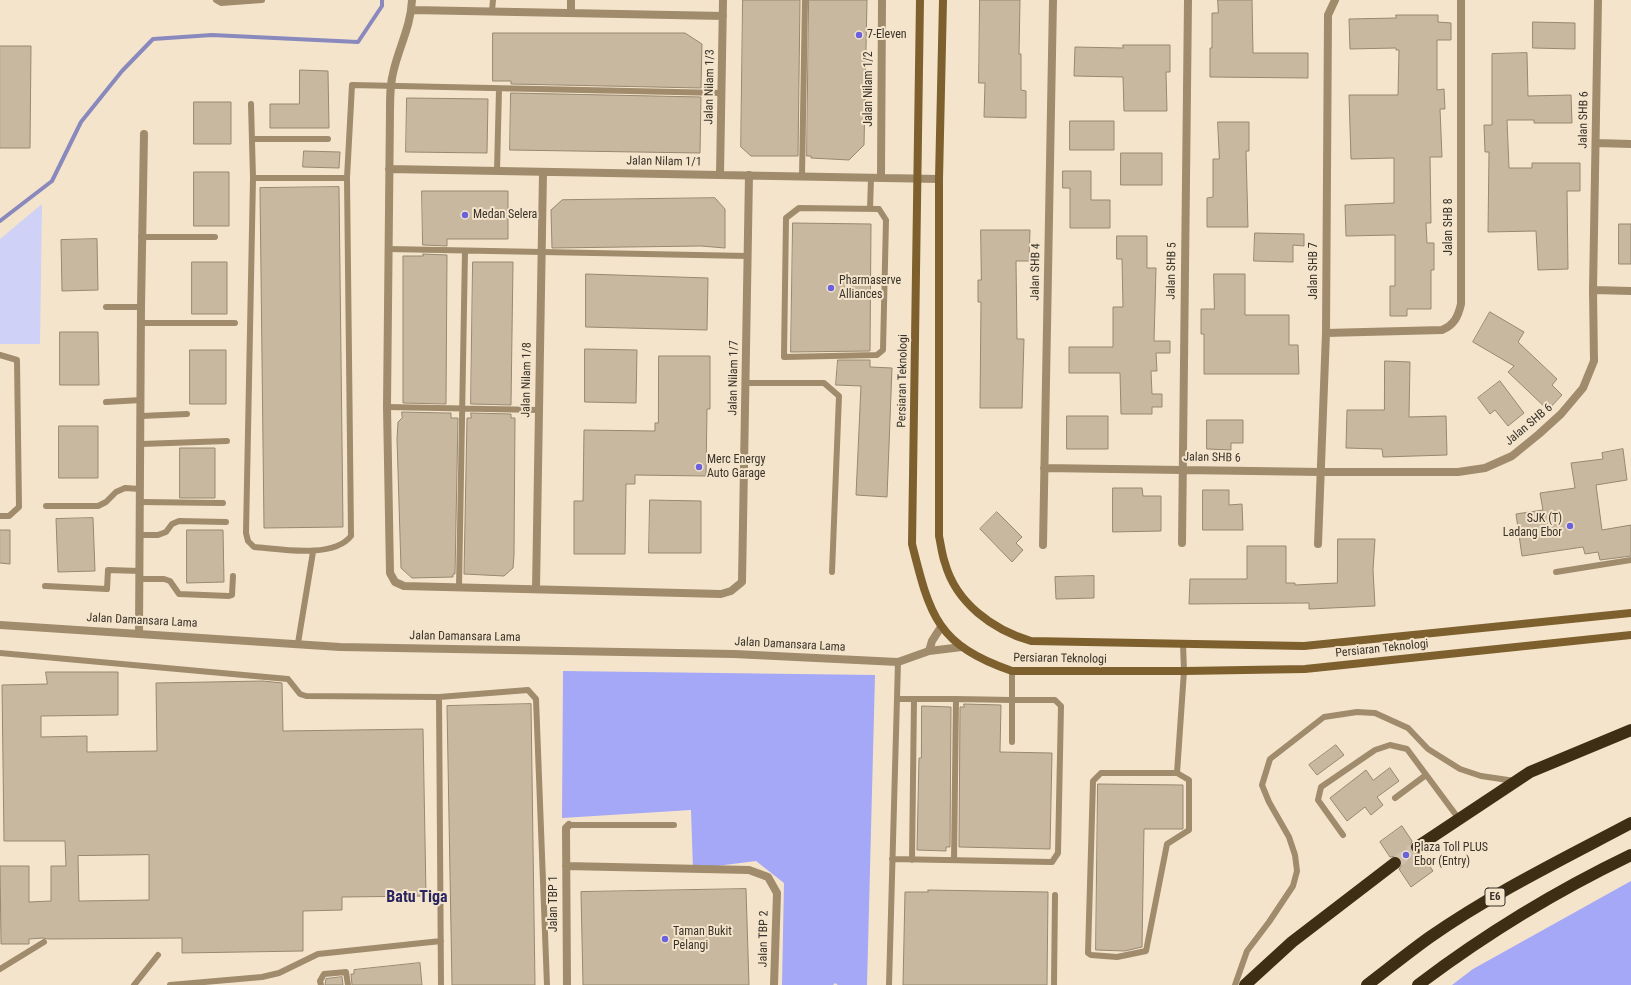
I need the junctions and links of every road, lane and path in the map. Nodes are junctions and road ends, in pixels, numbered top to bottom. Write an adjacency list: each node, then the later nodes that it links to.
1 (216, 0): 2 (lane)
2 (262, 0)
3 (412, 0): 16 (street)
4 (493, 0): 17 (lane)
5 (571, 0): 18 (street)
6 (723, 0): 19 (street, Jalan Nilam 1/3)
7 (805, 0): 34 (lane)
8 (882, 0): 38 (street, Jalan Nilam 1/2)
9 (920, 0): 39 (main road, Persiaran Teknologi)
10 (944, 0): 40 (main road, Persiaran Teknologi)
11 (1053, 0): 66 (street, Jalan SHB 4)
12 (1188, 0): 67 (street, Jalan SHB 5)
13 (1335, 0): 54 (street, Jalan SHB 7)
14 (1461, 0): 54 (street, Jalan SHB 8)
15 (1598, 0): 27 (street, Jalan SHB 6)
16 (412, 10): 17 (street); 20 (street)
17 (492, 11): 18 (street)
18 (571, 13): 19 (street)
19 (723, 16): 22 (street, Jalan Nilam 1/3)
20 (390, 87): 21 (lane); 29 (street); 36 (lane)
21 (499, 89): 22 (lane); 30 (lane)
22 (722, 93): 32 (street, Jalan Nilam 1/3)
23 (250, 104): 25 (lane)
24 (144, 134): 42 (street)
25 (252, 139): 26 (lane); 35 (lane)
26 (328, 139)
27 (1596, 144): 28 (street); 48 (street, Jalan SHB 6)
28 (1631, 144)
29 (389, 169): 30 (street, Jalan Nilam 1/1); 44 (street)
30 (497, 171): 31 (street, Jalan Nilam 1/1)
31 (543, 172): 32 (street, Jalan Nilam 1/1); 46 (street, Jalan Nilam 1/8)
32 (720, 175): 33 (street, Jalan Nilam 1/1)
33 (749, 175): 34 (street, Jalan Nilam 1/1); 47 (street, Jalan Nilam 1/7)
34 (802, 176): 37 (street, Jalan Nilam 1/1)
35 (253, 178): 36 (lane); 79 (lane)
36 (347, 178): 79 (lane)
37 (871, 178): 38 (street, Jalan Nilam 1/1); 41 (lane)
38 (881, 178): 39 (street, Jalan Nilam 1/1)
39 (917, 179): 40 (street, Jalan Nilam 1/1); 90 (main road, Persiaran Teknologi)
40 (939, 179): 94 (main road, Persiaran Teknologi)
41 (870, 209): 41 (lane)
42 (142, 237): 43 (lane); 51 (street)
43 (215, 237)
44 (388, 249): 45 (lane); 59 (street)
45 (465, 250): 46 (lane); 60 (lane)
46 (542, 252): 47 (lane); 61 (street, Jalan Nilam 1/8)
47 (748, 256): 56 (street, Jalan Nilam 1/7)
48 (1594, 290): 49 (street); 68 (street, Jalan SHB 6)
49 (1631, 290)
50 (106, 307): 51 (lane)
51 (141, 307): 52 (street)
52 (141, 323): 53 (lane); 57 (street)
53 (236, 323)
54 (1326, 333): 68 (street, Jalan SHB 7)
55 (0, 355): 73 (lane)
56 (746, 383): 81 (lane); 87 (street, Jalan Nilam 1/7)
57 (141, 400): 58 (lane); 63 (street)
58 (106, 402)
59 (387, 407): 60 (lane); 86 (street)
60 (462, 408): 61 (lane); 86 (lane)
61 (539, 410): 87 (street, Jalan Nilam 1/8)
62 (187, 414): 63 (lane)
63 (141, 416): 65 (street)
64 (227, 441): 65 (lane)
65 (141, 444): 69 (street)
66 (1044, 468): 67 (street, Jalan SHB 6); 78 (street, Jalan SHB 4)
67 (1181, 470): 68 (street, Jalan SHB 6); 76 (street, Jalan SHB 5)
68 (1321, 472): 77 (street, Jalan SHB 7)
69 (140, 489): 70 (street); 72 (lane)
70 (140, 502): 71 (lane); 75 (street)
71 (223, 504)
72 (46, 506)
73 (0, 516)
74 (226, 522): 75 (lane)
75 (140, 535): 83 (street)
76 (1182, 543)
77 (1318, 544)
78 (1043, 545)
79 (313, 552): 93 (lane)
80 (1631, 560): 82 (lane)
81 (832, 572)
82 (1556, 572)
83 (140, 575): 84 (lane); 85 (lane); 91 (street)
84 (233, 576)
85 (45, 586)
86 (459, 587): 87 (street)
87 (536, 589)
88 (1631, 613): 94 (main road, Persiaran Teknologi)
89 (0, 624): 91 (street, Jalan Damansara Lama)
90 (940, 627): 95 (main road, Persiaran Teknologi); 96 (street)
91 (139, 633): 93 (street, Jalan Damansara Lama)
92 (1631, 635): 100 (main road, Persiaran Teknologi)
93 (298, 643): 98 (street, Jalan Damansara Lama)
94 (1183, 644): 100 (lane)
95 (962, 647): 96 (street, Jalan Damansara Lama); 99 (main road, Persiaran Teknologi)
96 (929, 651): 98 (street, Jalan Damansara Lama)
97 (0, 653): 101 (lane)
98 (898, 662): 102 (lane)
99 (1012, 671): 100 (main road, Persiaran Teknologi); 105 (lane)
100 (1184, 671): 108 (lane)
101 (439, 697): 125 (lane); 134 (lane)
102 (897, 698): 103 (lane); 119 (lane)
103 (914, 699): 104 (lane); 120 (lane)
104 (956, 699): 105 (lane); 121 (lane)
105 (1012, 700): 107 (lane); 121 (lane)
106 (1631, 730): 110 (highway)
107 (1012, 742)
108 (1177, 773): 108 (lane)
109 (1426, 774): 111 (lane); 112 (lane); 116 (lane)
110 (1516, 781): 112 (highway); 139 (lane)
111 (1395, 798)
112 (1459, 819): 117 (highway)
113 (1631, 823): 141 (highway, E6)
114 (569, 825): 115 (lane); 123 (street, Jalan TBP 1)
115 (674, 825)
116 (1343, 835)
117 (1417, 847)
118 (1631, 855): 142 (highway, E6)
119 (892, 859): 120 (lane); 137 (lane)
120 (912, 860): 121 (lane)
121 (954, 860)
122 (1394, 863): 140 (highway)
123 (566, 866): 135 (street, Jalan TBP 1); 136 (street, Jalan TBP 2)
124 (1055, 895): 138 (lane)
125 (441, 941): 130 (lane); 133 (lane)
126 (44, 942): 128 (lane)
127 (158, 955): 129 (lane)
128 (0, 969)
129 (134, 985)
130 (170, 985)
131 (321, 985): 132 (lane)
132 (348, 985)
133 (441, 985)
134 (546, 985)
135 (566, 985)
136 (774, 985)
137 (889, 985)
138 (1054, 985)
139 (1235, 985)
140 (1245, 985)
141 (1367, 985)
142 (1418, 985)

